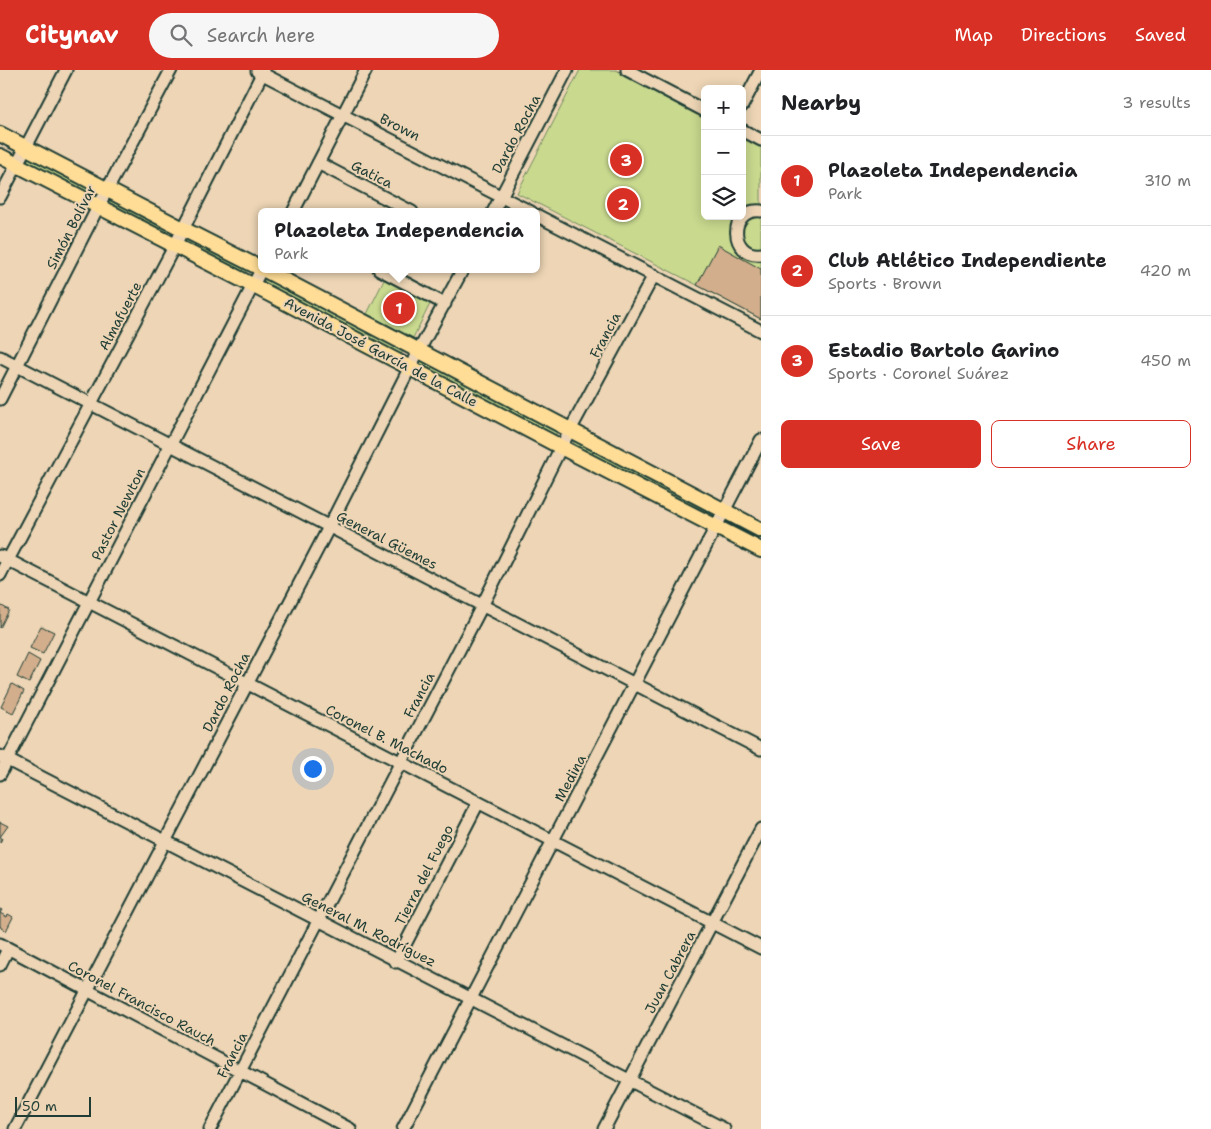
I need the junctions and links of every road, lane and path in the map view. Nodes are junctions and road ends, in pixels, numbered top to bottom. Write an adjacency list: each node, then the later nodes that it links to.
1 (66, 70): 14 (street)
2 (171, 70): 18 (street, Simón Bolívar)
3 (366, 70): 10 (street)
4 (567, 70): 19 (street, Dardo Rocha)
5 (627, 70): 9 (street)
6 (761, 70): 8 (street)
7 (261, 71): 10 (street, Brown); 28 (street, Almafuerte)
8 (746, 98)
9 (701, 108)
10 (343, 115): 16 (street); 19 (street, Brown)
11 (746, 132): 13 (street)
12 (0, 134): 14 (main road, Avenida José García de la Calle)
13 (761, 140)
14 (26, 147): 17 (street); 18 (main road, Avenida José García de la Calle)
15 (0, 156): 17 (main road, Avenida José García de la Calle)
16 (318, 163): 22 (street); 23 (street, Gatica)
17 (16, 165): 20 (street); 21 (main road, Avenida José García de la Calle)
18 (106, 190): 21 (street, Simón Bolívar); 28 (main road, Avenida José García de la Calle)
19 (501, 196): 24 (street, Dardo Rocha); 25 (street, Brown)
20 (0, 197)
21 (98, 206): 29 (main road, Avenida José García de la Calle); 42 (street, Simón Bolívar)
22 (295, 208)
23 (404, 208)
24 (495, 208)
25 (524, 208)
26 (761, 211): 30 (street)
27 (540, 217): 36 (street)
28 (183, 230): 29 (street, Almafuerte); 31 (main road, Avenida José García de la Calle)
29 (175, 245): 37 (main road, Avenida José García de la Calle); 45 (street, Almafuerte)
30 (761, 254)
31 (258, 267)
32 (259, 273): 37 (street, Pastor Newton)
33 (270, 273): 40 (main road, Avenida José García de la Calle)
34 (387, 273): 38 (street)
35 (461, 273): 38 (street, Dardo Rocha)
36 (654, 275): 39 (street); 46 (street, Francia)
37 (252, 284): 43 (main road, Avenida José García de la Calle); 48 (street, Pastor Newton)
38 (445, 304): 40 (street, Dardo Rocha)
39 (761, 330)
40 (419, 350): 43 (street, Dardo Rocha); 46 (main road, Avenida José García de la Calle)
41 (0, 357): 42 (street, General Güemes)
42 (17, 366): 44 (street, Simón Bolívar); 45 (street, General Güemes)
43 (410, 367): 49 (main road, Avenida José García de la Calle); 52 (street, Dardo Rocha)
44 (0, 399)
45 (90, 404): 48 (street, General Güemes); 55 (street, Almafuerte)
46 (571, 431): 49 (street, Francia); 50 (main road, Avenida José García de la Calle)
47 (761, 440): 50 (street, Medina)
48 (171, 445): 52 (street, General Güemes); 57 (street, Pastor Newton)
49 (561, 447): 51 (main road, Avenida José García de la Calle); 58 (street, Francia)
50 (723, 510): 51 (street, Medina); 53 (main road, Avenida José García de la Calle)
51 (716, 526): 54 (main road, Avenida José García de la Calle); 60 (street, Medina)
52 (329, 527): 58 (street, General Güemes); 59 (street, Dardo Rocha)
53 (761, 530)
54 (761, 550)
55 (4, 558): 56 (street, Almafuerte); 57 (street, Coronel B. Machado)
56 (0, 575)
57 (89, 602): 59 (street, Coronel B. Machado); 62 (street, Pastor Newton)
58 (482, 606): 60 (street, General Güemes); 63 (street, Francia)
59 (247, 684): 63 (street, Coronel B. Machado); 67 (street, Dardo Rocha)
60 (635, 684): 61 (street, General Güemes); 68 (street, Medina)
61 (761, 750)
62 (4, 758): 64 (street, Pastor Newton); 67 (street, General M. Rodríguez)
63 (400, 763): 65 (street, Coronel B. Machado); 69 (street, Francia)
64 (0, 774)
65 (478, 803): 68 (street, Coronel B. Machado); 73 (street, Tierra del Fuego)
66 (761, 830): 70 (street, Juan Cabrera)
67 (165, 841): 69 (street, General M. Rodríguez); 75 (street, Dardo Rocha)
68 (553, 842): 70 (street, Coronel B. Machado); 76 (street, Medina)
69 (318, 920): 73 (street, General M. Rodríguez); 77 (street, Francia)
70 (712, 923): 72 (street, Coronel B. Machado); 78 (street, Juan Cabrera)
71 (4, 947): 74 (street); 75 (street, Coronel Francisco Rauch)
72 (761, 948)
73 (396, 962): 76 (street, General M. Rodríguez)
74 (0, 965)
75 (87, 992): 77 (street, Coronel Francisco Rauch); 79 (street, Dardo Rocha)
76 (471, 999): 78 (street, General M. Rodríguez); 82 (street, Medina)
77 (240, 1071): 80 (street, Francia); 81 (street, Coronel Francisco Rauch)
78 (630, 1081): 83 (street, Juan Cabrera); 84 (street, General M. Rodríguez)
79 (15, 1129)
80 (210, 1129)
81 (350, 1129)
82 (403, 1129)
83 (604, 1129)
84 (724, 1129)

